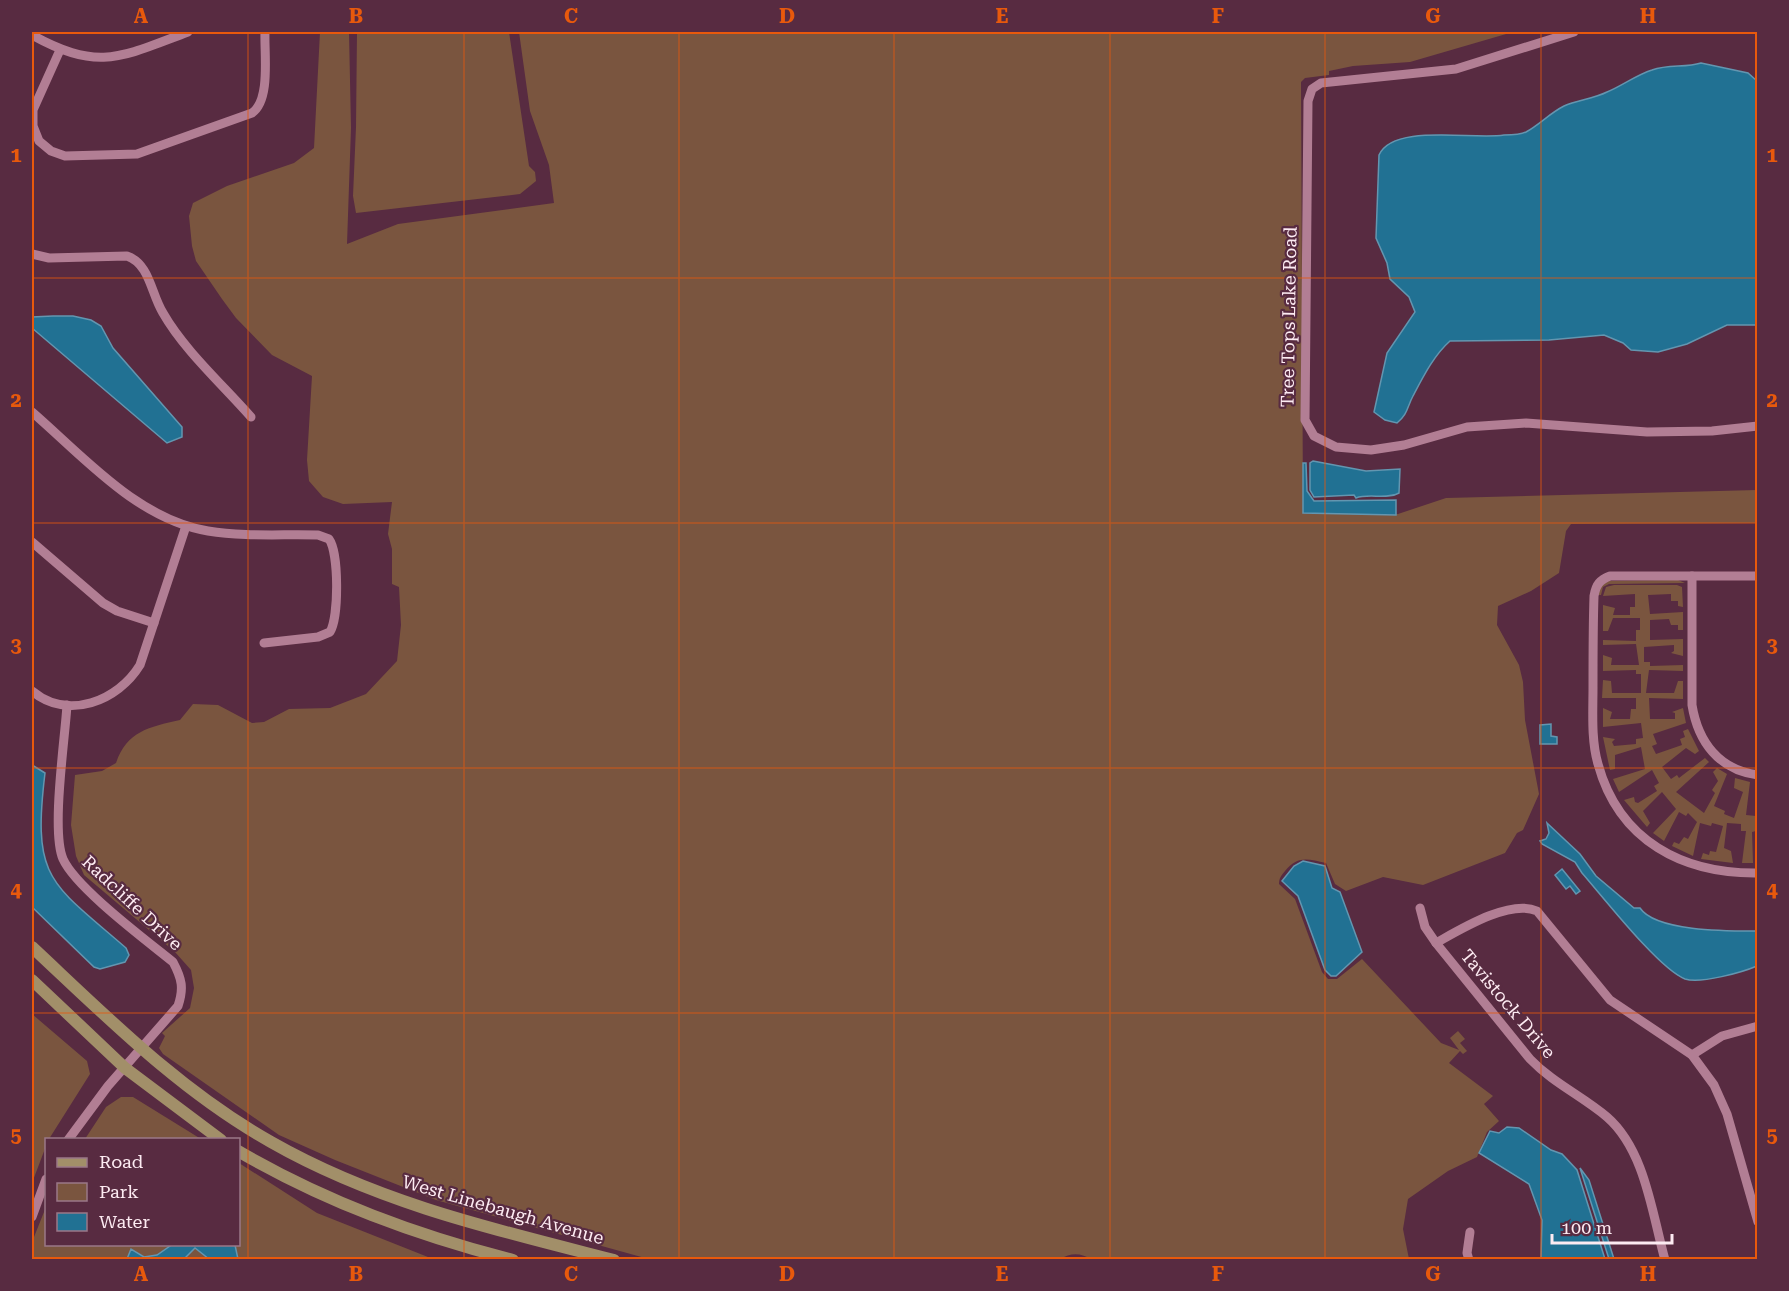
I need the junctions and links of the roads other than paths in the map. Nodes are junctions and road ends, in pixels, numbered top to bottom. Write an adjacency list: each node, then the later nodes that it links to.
1 (188, 32): 5 (street)
2 (265, 32): 5 (street)
3 (1574, 32): 9 (street, Tree Tops Lake Road)
4 (32, 34): 5 (street)
5 (60, 50)
6 (32, 254): 8 (street)
7 (32, 412): 10 (street)
8 (251, 417)
9 (1758, 426)
10 (186, 526): 14 (street); 15 (street)
11 (32, 542): 14 (street)
12 (1692, 576): 13 (street); 18 (street); 19 (street)
13 (1758, 576)
14 (154, 623): 17 (street)
15 (264, 643)
16 (32, 691): 17 (street)
17 (67, 705): 25 (street, Radcliffe Drive)
18 (1758, 775)
19 (1758, 873)
20 (1420, 908): 21 (street, Tavistock Drive)
21 (1436, 943): 26 (street, Tavistock Drive); 39 (street, Tavistock Drive)
22 (32, 947): 25 (main road, West Linebaugh Avenue)
23 (32, 980): 27 (main road)
24 (1758, 1026): 26 (street)
25 (141, 1049): 27 (street, Radcliffe Drive); 37 (main road, West Linebaugh Avenue)
26 (1692, 1055): 32 (street, Tavistock Drive)
27 (125, 1068): 28 (street, Radcliffe Drive); 29 (main road)
28 (69, 1138)
29 (218, 1138)
30 (240, 1151): 36 (main road)
31 (45, 1182): 33 (street)
32 (1754, 1198): 34 (street, Tavistock Drive)
33 (32, 1217)
34 (1758, 1222)
35 (1470, 1232): 38 (street)
36 (513, 1260)
37 (614, 1260)
38 (1469, 1260)
39 (1665, 1260)

